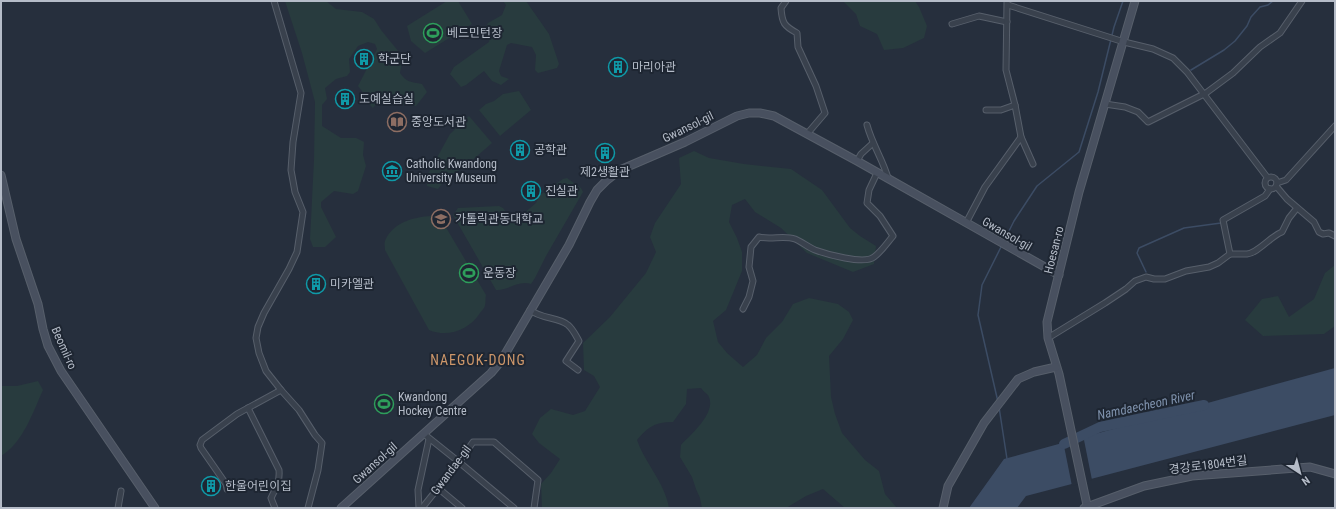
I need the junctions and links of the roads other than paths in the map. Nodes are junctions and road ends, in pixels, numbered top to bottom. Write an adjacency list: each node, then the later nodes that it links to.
1 (274, 1): 36 (street)
2 (786, 1): 15 (street)
3 (1135, 1): 8 (street, Hoesan-ro)
4 (1302, 1): 9 (street)
5 (1007, 3): 6 (street); 8 (street)
6 (1007, 22): 7 (street); 11 (street)
7 (952, 24)
8 (1124, 42): 9 (street); 10 (street, Hoesan-ro)
9 (1203, 94): 10 (street); 23 (street)
10 (1105, 104): 30 (street, Hoesan-ro)
11 (1015, 105): 12 (street); 16 (street)
12 (986, 110)
13 (868, 125): 17 (street)
14 (1335, 126): 24 (street)
15 (807, 134): 18 (street, Gwansol-gil); 32 (street, Gwansol-gil)
16 (1021, 137): 19 (street); 27 (street)
17 (873, 143): 18 (street); 22 (street)
18 (857, 161): 20 (street, Gwansol-gil)
19 (1033, 164)
20 (877, 173): 22 (street, Gwansol-gil); 31 (street)
21 (1, 175): 46 (street, Beomil-ro)
22 (888, 178): 27 (street, Gwansol-gil)
23 (1267, 178): 24 (street); 25 (street)
24 (1277, 185): 25 (street); 26 (street)
25 (1270, 189): 29 (street)
26 (1297, 208): 28 (street); 29 (street)
27 (966, 223): 30 (street, Gwansol-gil)
28 (1335, 236)
29 (1230, 254): 33 (street)
30 (1059, 275): 33 (street, Hoesan-ro)
31 (743, 309)
32 (530, 310): 34 (street); 38 (street, Gwansol-gil)
33 (1048, 338): 35 (street, Hoesan-ro)
34 (578, 370)
35 (1057, 370): 44 (street, Hoesan-ro); 55 (street)
36 (281, 390): 37 (street); 48 (street)
37 (248, 408): 42 (street); 47 (street)
38 (426, 436): 39 (street); 49 (street, Gwansol-gil); 50 (street)
39 (459, 462): 41 (street, Gwandae-gil); 53 (street); 54 (street, Gwandae-gil)
40 (1335, 474): 44 (street, 경강로1804번길)
41 (438, 488): 51 (street, Gwandae-gil); 52 (street)
42 (227, 489)
43 (121, 491): 45 (street)
44 (1085, 507)
45 (118, 508)
46 (155, 508)
47 (275, 508)
48 (308, 508)
49 (342, 508)
50 (419, 508)
51 (422, 508)
52 (462, 508)
53 (514, 508)
54 (534, 508)
55 (943, 508)

